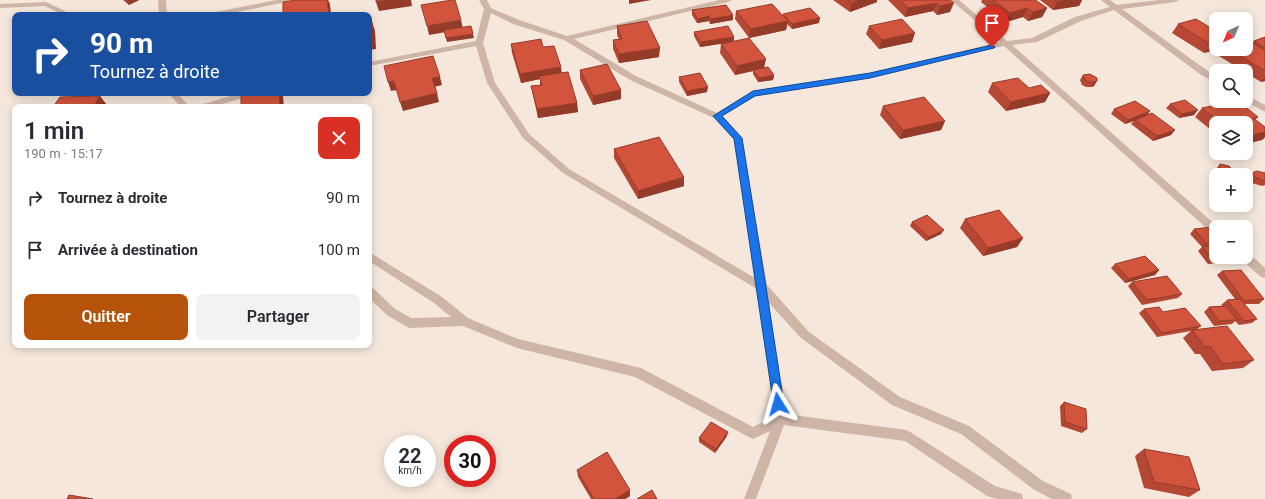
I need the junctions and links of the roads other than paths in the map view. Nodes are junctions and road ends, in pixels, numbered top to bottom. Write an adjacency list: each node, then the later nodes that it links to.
1 (162, 0): 12 (street)
2 (287, 0): 13 (street)
3 (482, 0): 10 (street)
4 (728, 0): 14 (street)
5 (954, 0): 16 (street)
6 (1105, 0): 9 (street)
7 (1175, 0): 9 (street)
8 (0, 6): 11 (street)
9 (1114, 8): 16 (street); 18 (street)
10 (488, 9): 14 (street); 15 (street)
11 (62, 12)
12 (163, 12)
13 (226, 12)
14 (567, 38): 25 (street)
15 (478, 43): 17 (street); 30 (street)
16 (1007, 43): 25 (street); 26 (street)
17 (372, 63)
18 (1209, 75)
19 (175, 96): 22 (street)
20 (240, 96): 23 (street)
21 (1253, 102): 24 (street)
22 (183, 104)
23 (212, 104)
24 (1265, 109)
25 (717, 116): 30 (street)
26 (1209, 225)
27 (372, 258): 32 (street)
28 (1253, 263): 29 (street)
29 (1265, 274)
30 (762, 287): 33 (street); 36 (street)
31 (372, 294): 32 (street)
32 (464, 321): 33 (street)
33 (780, 419): 34 (street); 35 (street)
34 (750, 499)
35 (1017, 499)
36 (1066, 499)

